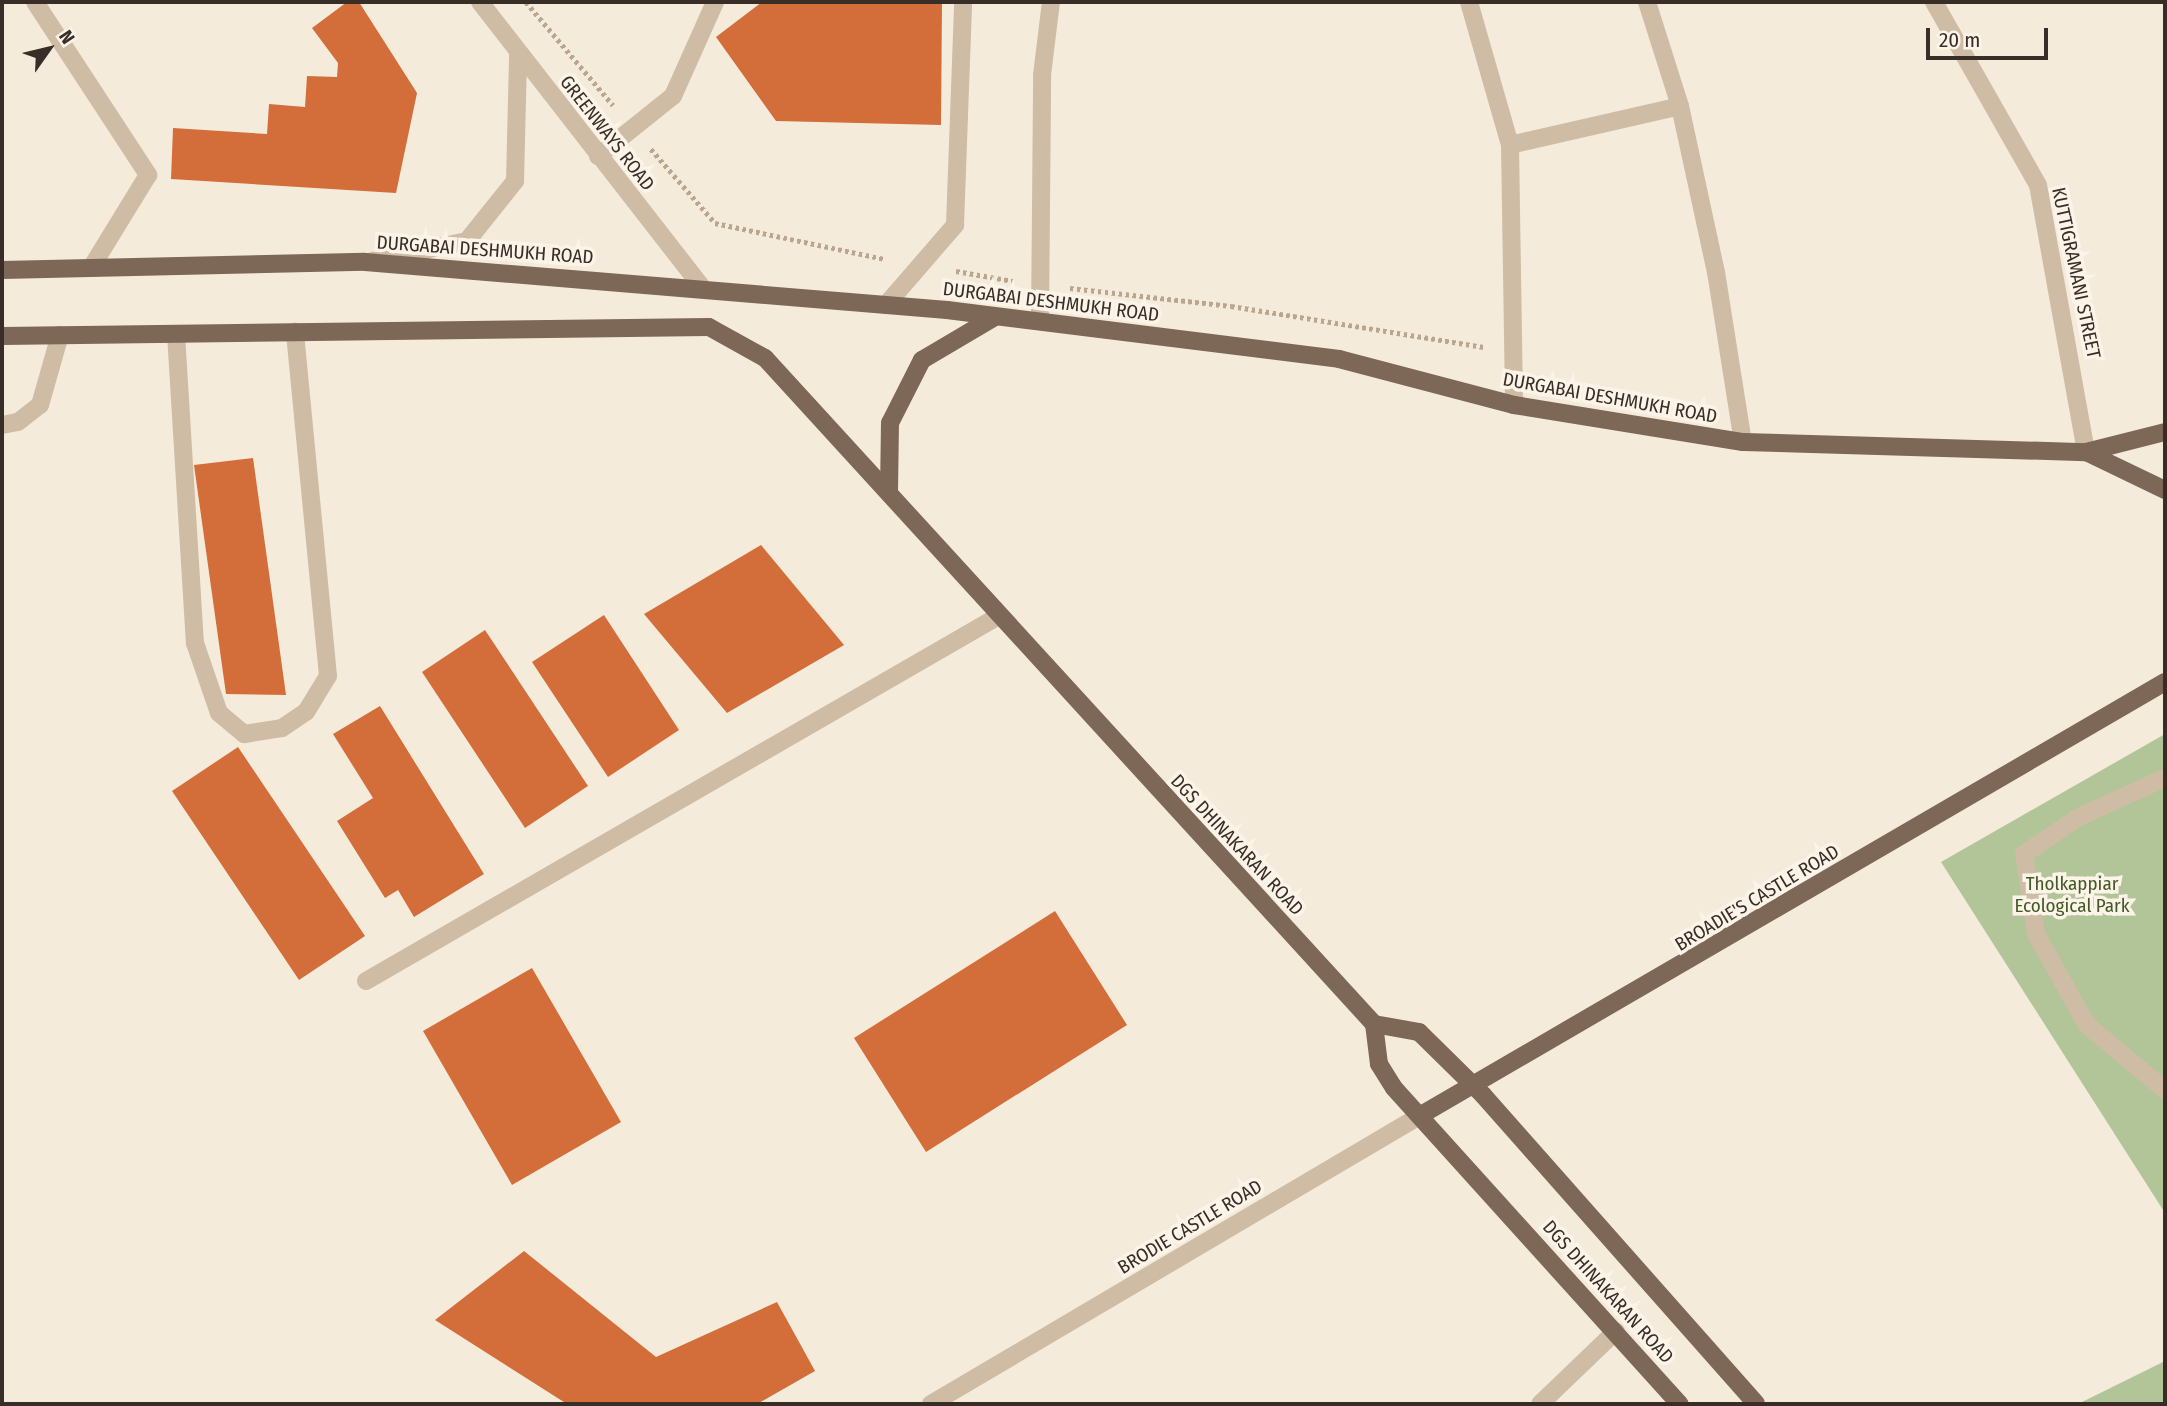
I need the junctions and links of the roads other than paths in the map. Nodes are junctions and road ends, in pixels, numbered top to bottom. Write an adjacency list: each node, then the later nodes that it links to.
1 (35, 2): 14 (street)
2 (480, 2): 9 (street, GREENWAYS ROAD)
3 (715, 2): 12 (street)
4 (963, 2): 17 (street)
5 (1051, 2): 19 (street)
6 (1469, 2): 11 (street)
7 (1647, 2): 10 (street)
8 (1934, 2): 28 (street, KUTTIGRAMANI STREET)
9 (518, 55): 12 (street, GREENWAYS ROAD); 13 (street)
10 (1679, 106): 11 (street); 27 (street)
11 (1510, 145): 24 (street)
12 (598, 156): 16 (street, GREENWAYS ROAD)
13 (365, 262): 14 (main road, DURGABAI DESHMUKH ROAD); 16 (main road, DURGABAI DESHMUKH ROAD)
14 (91, 268): 15 (main road, DURGABAI DESHMUKH ROAD)
15 (2, 270)
16 (703, 288): 17 (main road, DURGABAI DESHMUKH ROAD)
17 (886, 305): 18 (main road, DURGABAI DESHMUKH ROAD)
18 (995, 317): 19 (main road, DURGABAI DESHMUKH ROAD); 30 (main road)
19 (1040, 321): 24 (main road, DURGABAI DESHMUKH ROAD)
20 (295, 332): 21 (main road); 21 (street); 30 (main road)
21 (176, 334): 23 (main road)
22 (2, 335): 23 (main road)
23 (60, 335): 25 (street)
24 (1514, 405): 27 (main road, DURGABAI DESHMUKH ROAD)
25 (2, 425)
26 (2165, 432): 28 (main road)
27 (1743, 442): 28 (main road, DURGABAI DESHMUKH ROAD)
28 (2086, 452): 29 (main road)
29 (2165, 490)
30 (889, 493): 31 (main road, DGS DHINAKARAN ROAD)
31 (997, 617): 34 (street); 35 (main road, DGS DHINAKARAN ROAD)
32 (2165, 682): 36 (main road, BROADIE'S CASTLE ROAD)
33 (2165, 778): 37 (street)
34 (366, 981)
35 (1374, 1024): 36 (main road); 38 (main road, DGS DHINAKARAN ROAD)
36 (1471, 1085): 38 (main road, BRODIE CASTLE ROAD); 43 (main road, DGS DHINAKARAN ROAD)
37 (2165, 1090)
38 (1421, 1115): 39 (main road, DGS DHINAKARAN ROAD); 40 (street, BRODIE CASTLE ROAD)
39 (1616, 1331): 41 (street); 42 (main road, DGS DHINAKARAN ROAD)
40 (931, 1404)
41 (1540, 1404)
42 (1680, 1404)
43 (1756, 1404)

